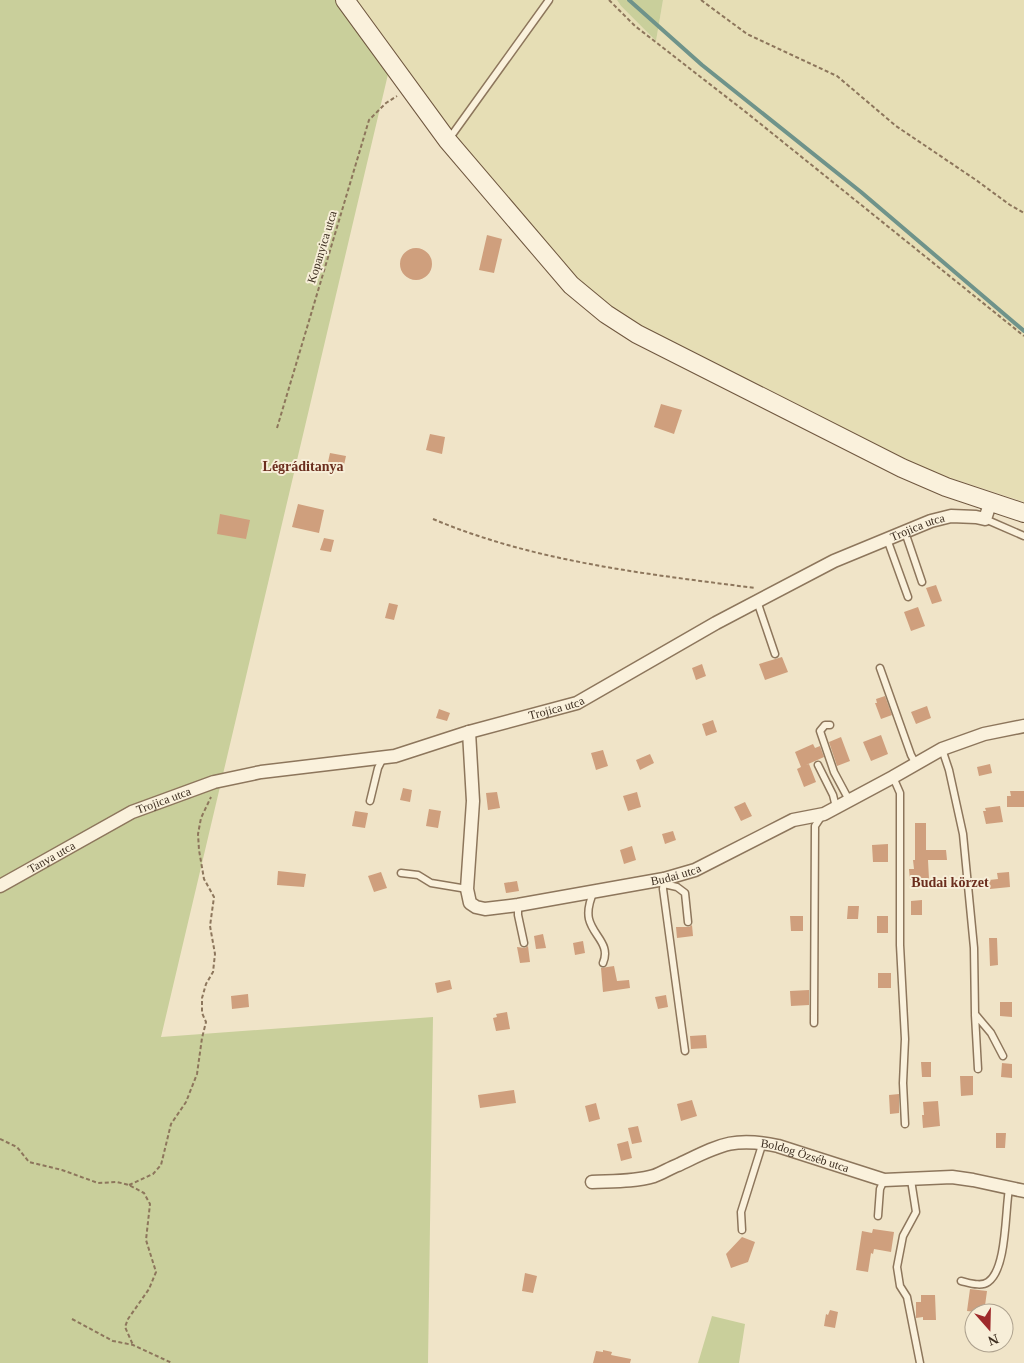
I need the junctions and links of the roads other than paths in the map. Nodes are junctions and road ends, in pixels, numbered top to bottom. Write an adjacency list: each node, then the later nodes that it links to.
1 (345, 0): 3 (street)
2 (549, 0): 3 (lane)
3 (448, 141): 4 (street)
4 (991, 501): 5 (street); 6 (street)
5 (1024, 513)
6 (985, 519): 7 (street, Trojica utca); 8 (lane, Trojica utca)
7 (905, 532): 9 (street, Trojica utca); 10 (lane)
8 (1024, 536)
9 (887, 539): 11 (lane); 12 (street, Trojica utca)
10 (922, 582)
11 (908, 597)
12 (762, 598): 13 (lane); 17 (street, Trojica utca)
13 (776, 654)
14 (880, 668): 20 (lane)
15 (830, 725): 23 (lane)
16 (1024, 726): 18 (street, Budai utca)
17 (469, 732): 19 (street, Trojica utca); 31 (street)
18 (942, 749): 20 (street, Budai utca); 37 (lane)
19 (384, 757): 24 (lane); 27 (street, Trojica utca)
20 (916, 764): 22 (street, Budai utca)
21 (818, 765): 25 (lane)
22 (894, 777): 23 (street, Budai utca); 42 (lane)
23 (849, 800): 25 (street, Budai utca)
24 (370, 801)
25 (836, 807): 26 (street, Budai utca)
26 (824, 814): 29 (street, Budai utca); 38 (lane)
27 (102, 830): 30 (street, Tanya utca)
28 (401, 873): 31 (lane)
29 (664, 881): 32 (street, Budai utca); 34 (lane); 39 (lane)
30 (0, 886)
31 (467, 890): 33 (street, Budai utca)
32 (594, 890): 33 (street, Budai utca); 36 (lane)
33 (518, 905): 35 (lane)
34 (688, 922)
35 (524, 943)
36 (603, 963)
37 (975, 1014): 40 (lane); 41 (lane)
38 (814, 1023)
39 (685, 1051)
40 (1003, 1056)
41 (978, 1069)
42 (905, 1124)
43 (763, 1142): 44 (street, Boldog Özséb utca); 46 (street, Boldog Özséb utca); 50 (lane)
44 (884, 1180): 45 (street, Boldog Özséb utca); 49 (lane)
45 (911, 1180): 47 (street, Boldog Özséb utca); 52 (lane)
46 (592, 1182)
47 (1009, 1189): 48 (street, Boldog Özséb utca); 51 (lane)
48 (1024, 1192)
49 (878, 1216)
50 (742, 1230)
51 (962, 1282)
52 (920, 1363)

